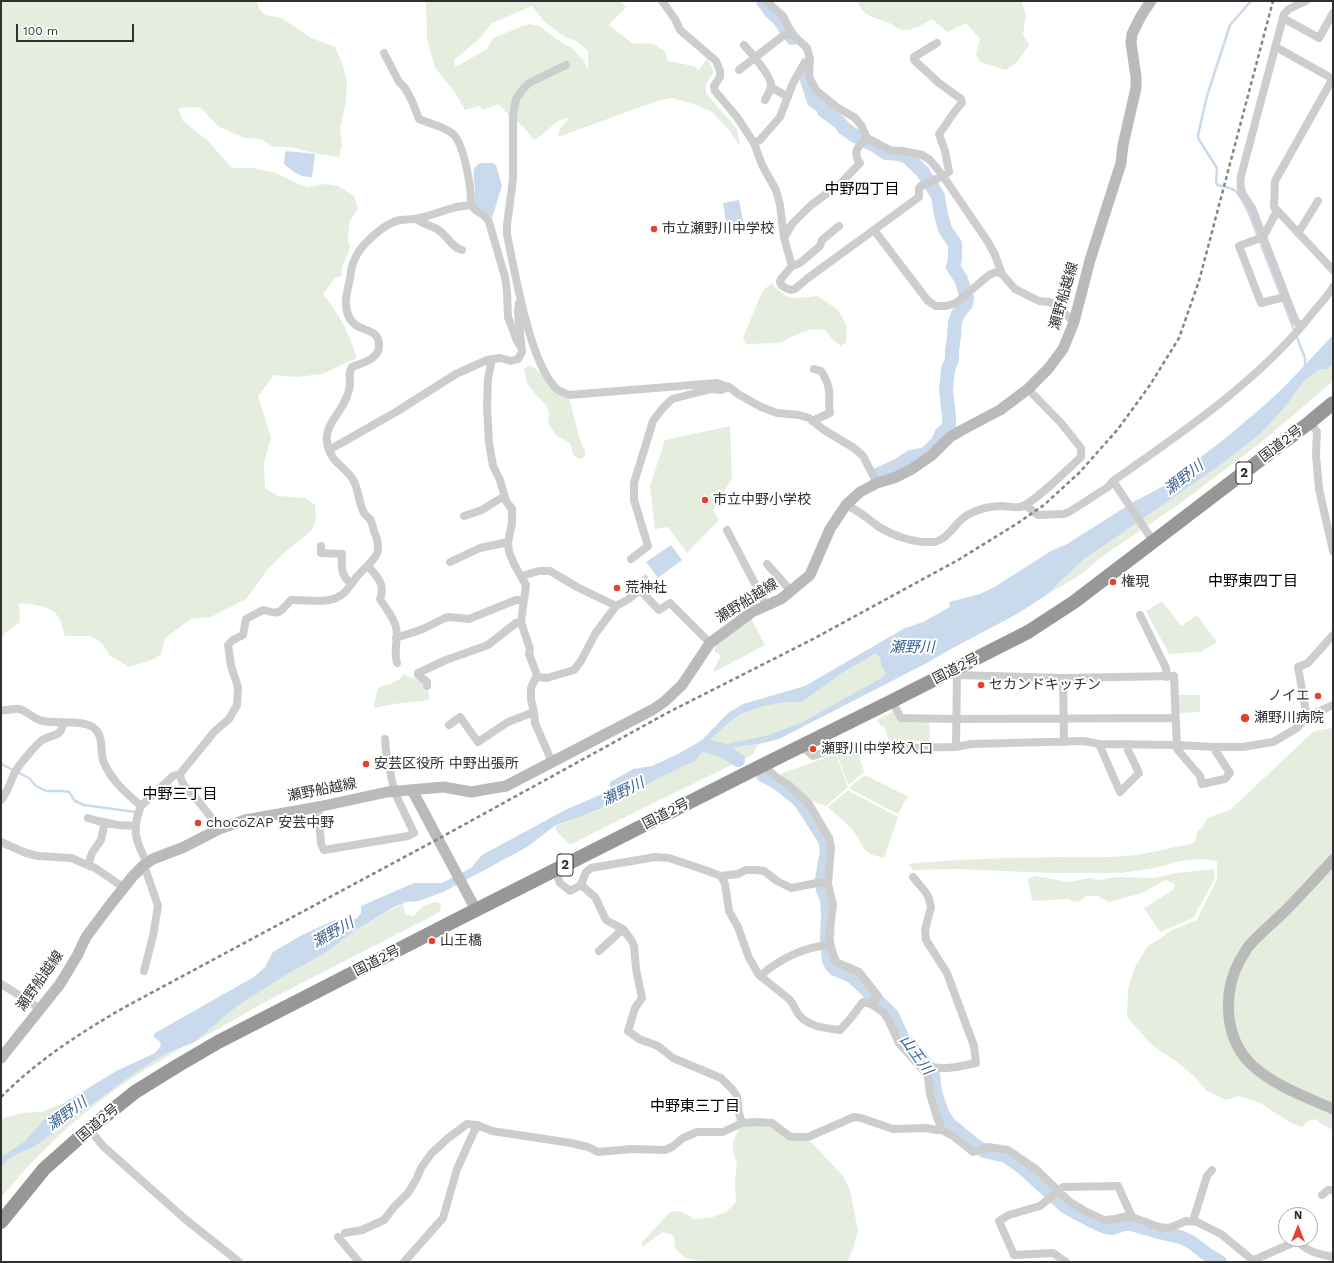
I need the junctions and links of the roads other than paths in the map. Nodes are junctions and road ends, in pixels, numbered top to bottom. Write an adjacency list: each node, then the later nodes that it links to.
1 (662, 1): 21 (street)
2 (766, 1): 7 (street)
3 (1151, 1): 39 (main road, 瀬野船越線)
4 (1306, 1): 6 (street)
5 (1333, 13): 6 (street)
6 (1284, 18): 10 (street)
7 (792, 34): 12 (street); 13 (street)
8 (937, 43): 22 (street)
9 (744, 45): 12 (street)
10 (1276, 47): 16 (street); 31 (street)
11 (384, 53): 24 (street)
12 (755, 57): 15 (street); 17 (street)
13 (810, 62): 18 (street); 20 (street)
14 (566, 65): 37 (street)
15 (739, 70)
16 (1333, 79): 25 (street)
17 (771, 87): 18 (street); 19 (street)
18 (788, 97): 21 (street)
19 (765, 100)
20 (866, 138): 22 (street); 30 (street)
21 (754, 143): 30 (street)
22 (943, 176): 28 (street); 35 (street)
23 (1318, 201): 29 (street)
24 (472, 205): 26 (street); 41 (street)
25 (1277, 211): 29 (street); 31 (street)
26 (416, 219): 32 (street); 49 (street)
27 (839, 226): 33 (street)
28 (874, 230): 33 (street); 35 (street)
29 (1298, 233): 34 (street)
30 (784, 238): 33 (street)
31 (1259, 238): 38 (street); 38 (street)
32 (462, 250)
33 (792, 266)
34 (1333, 270)
35 (1002, 274): 39 (street)
36 (1333, 286): 40 (street)
37 (520, 296): 41 (street); 44 (street)
38 (1281, 298): 40 (street)
39 (1074, 322): 45 (main road, 瀬野船越線)
40 (1298, 331): 50 (street)
41 (521, 347): 42 (street)
42 (492, 359): 49 (street); 52 (street)
43 (814, 369): 47 (street)
44 (729, 387): 47 (street); 61 (street)
45 (1028, 388): 51 (main road, 瀬野船越線); 54 (street)
46 (1333, 403): 48 (highway, 国道2号 / 2)
47 (812, 421): 51 (street)
48 (1310, 422): 57 (highway, 国道2号 / 2); 60 (street)
49 (329, 450): 64 (street)
50 (1113, 481): 54 (street); 57 (street)
51 (877, 483): 53 (main road, 瀬野船越線)
52 (504, 496): 55 (street); 58 (street)
53 (846, 505): 54 (street); 67 (main road, 瀬野船越線)
54 (1025, 505)
55 (464, 516)
56 (726, 530): 69 (street)
57 (1149, 536): 77 (highway, 国道2号 / 2)
58 (508, 542): 62 (street); 65 (street)
59 (321, 546): 66 (street)
60 (1333, 551)
61 (631, 559)
62 (450, 562)
63 (767, 564): 67 (street)
64 (368, 566): 66 (street); 74 (street)
65 (522, 576): 68 (street); 70 (street)
66 (351, 584): 102 (street)
67 (791, 591): 69 (main road, 瀬野船越線)
68 (524, 600): 72 (street); 74 (street)
69 (766, 605): 75 (main road, 瀬野船越線)
70 (616, 606): 75 (street); 78 (street)
71 (1140, 615): 79 (street)
72 (521, 622): 78 (street); 81 (street)
73 (1333, 635): 86 (street)
74 (396, 638): 76 (street)
75 (710, 643): 100 (main road, 瀬野船越線)
76 (397, 663)
77 (955, 672): 80 (street); 82 (highway, 国道2号 / 2); 89 (street)
78 (536, 677): 85 (street)
79 (1167, 677): 80 (street); 88 (street)
80 (1063, 678): 87 (street)
81 (427, 686)
82 (892, 701): 89 (street); 97 (highway, 国道2号 / 2)
83 (1333, 705): 86 (street)
84 (1, 710): 90 (street)
85 (534, 712): 91 (street); 100 (street)
86 (1307, 717): 99 (street)
87 (1064, 718): 88 (street); 89 (street); 93 (street)
88 (1175, 718): 96 (street)
89 (956, 719): 98 (street)
90 (63, 723): 105 (street); 106 (street)
91 (449, 725)
92 (385, 738): 104 (street)
93 (1064, 742): 94 (street); 98 (street)
94 (1099, 744): 95 (street); 95 (street)
95 (1128, 744): 96 (street)
96 (1177, 745): 99 (street); 99 (street)
97 (802, 746): 98 (street); 101 (highway, 国道2号 / 2)
98 (956, 747)
99 (1216, 747)
100 (552, 762): 103 (main road, 瀬野船越線)
101 (763, 765): 116 (highway, 国道2号 / 2); 119 (street)
102 (180, 774): 106 (street); 111 (street)
103 (412, 790): 104 (main road, 瀬野船越線); 122 (main road)
104 (394, 791): 107 (main road, 瀬野船越線); 107 (street)
105 (1, 800)
106 (141, 806): 110 (street)
107 (318, 807): 111 (main road, 瀬野船越線)
108 (88, 818): 109 (street)
109 (105, 822): 110 (street); 115 (street)
110 (136, 826): 114 (street)
111 (219, 829): 114 (main road, 瀬野船越線)
112 (1, 842): 115 (street)
113 (1333, 860): 133 (main road)
114 (145, 864): 121 (main road, 瀬野船越線); 126 (street)
115 (88, 865): 121 (street)
116 (555, 870): 120 (street); 122 (highway, 国道2号 / 2)
117 (721, 876): 119 (street); 120 (street); 127 (street)
118 (913, 877): 132 (street)
119 (825, 882): 124 (street)
120 (581, 885): 123 (street)
121 (124, 887): 130 (main road, 瀬野船越線)
122 (476, 910): 136 (highway, 国道2号 / 2)
123 (623, 929): 125 (street); 134 (street)
124 (828, 945): 127 (street); 129 (street)
125 (599, 951)
126 (144, 971)
127 (760, 976): 129 (street)
128 (1, 984): 130 (street)
129 (871, 1004): 132 (street)
130 (40, 1010): 131 (main road, 瀬野船越線)
131 (1, 1058)
132 (928, 1070): 137 (street)
133 (1333, 1109)
134 (742, 1123): 135 (street); 137 (street)
135 (477, 1125): 148 (street); 149 (street)
136 (89, 1129): 144 (highway, 国道2号 / 2); 147 (street)
137 (942, 1130): 140 (street)
138 (1212, 1170): 143 (street)
139 (1333, 1190): 141 (street)
140 (1056, 1192): 142 (street); 142 (street); 150 (street)
141 (1322, 1195)
142 (1132, 1217): 143 (street)
143 (1193, 1221): 146 (street)
144 (1, 1222)
145 (1333, 1257): 146 (street)
146 (1254, 1261)
147 (239, 1262)
148 (359, 1262)
149 (404, 1262)
150 (1066, 1262)

